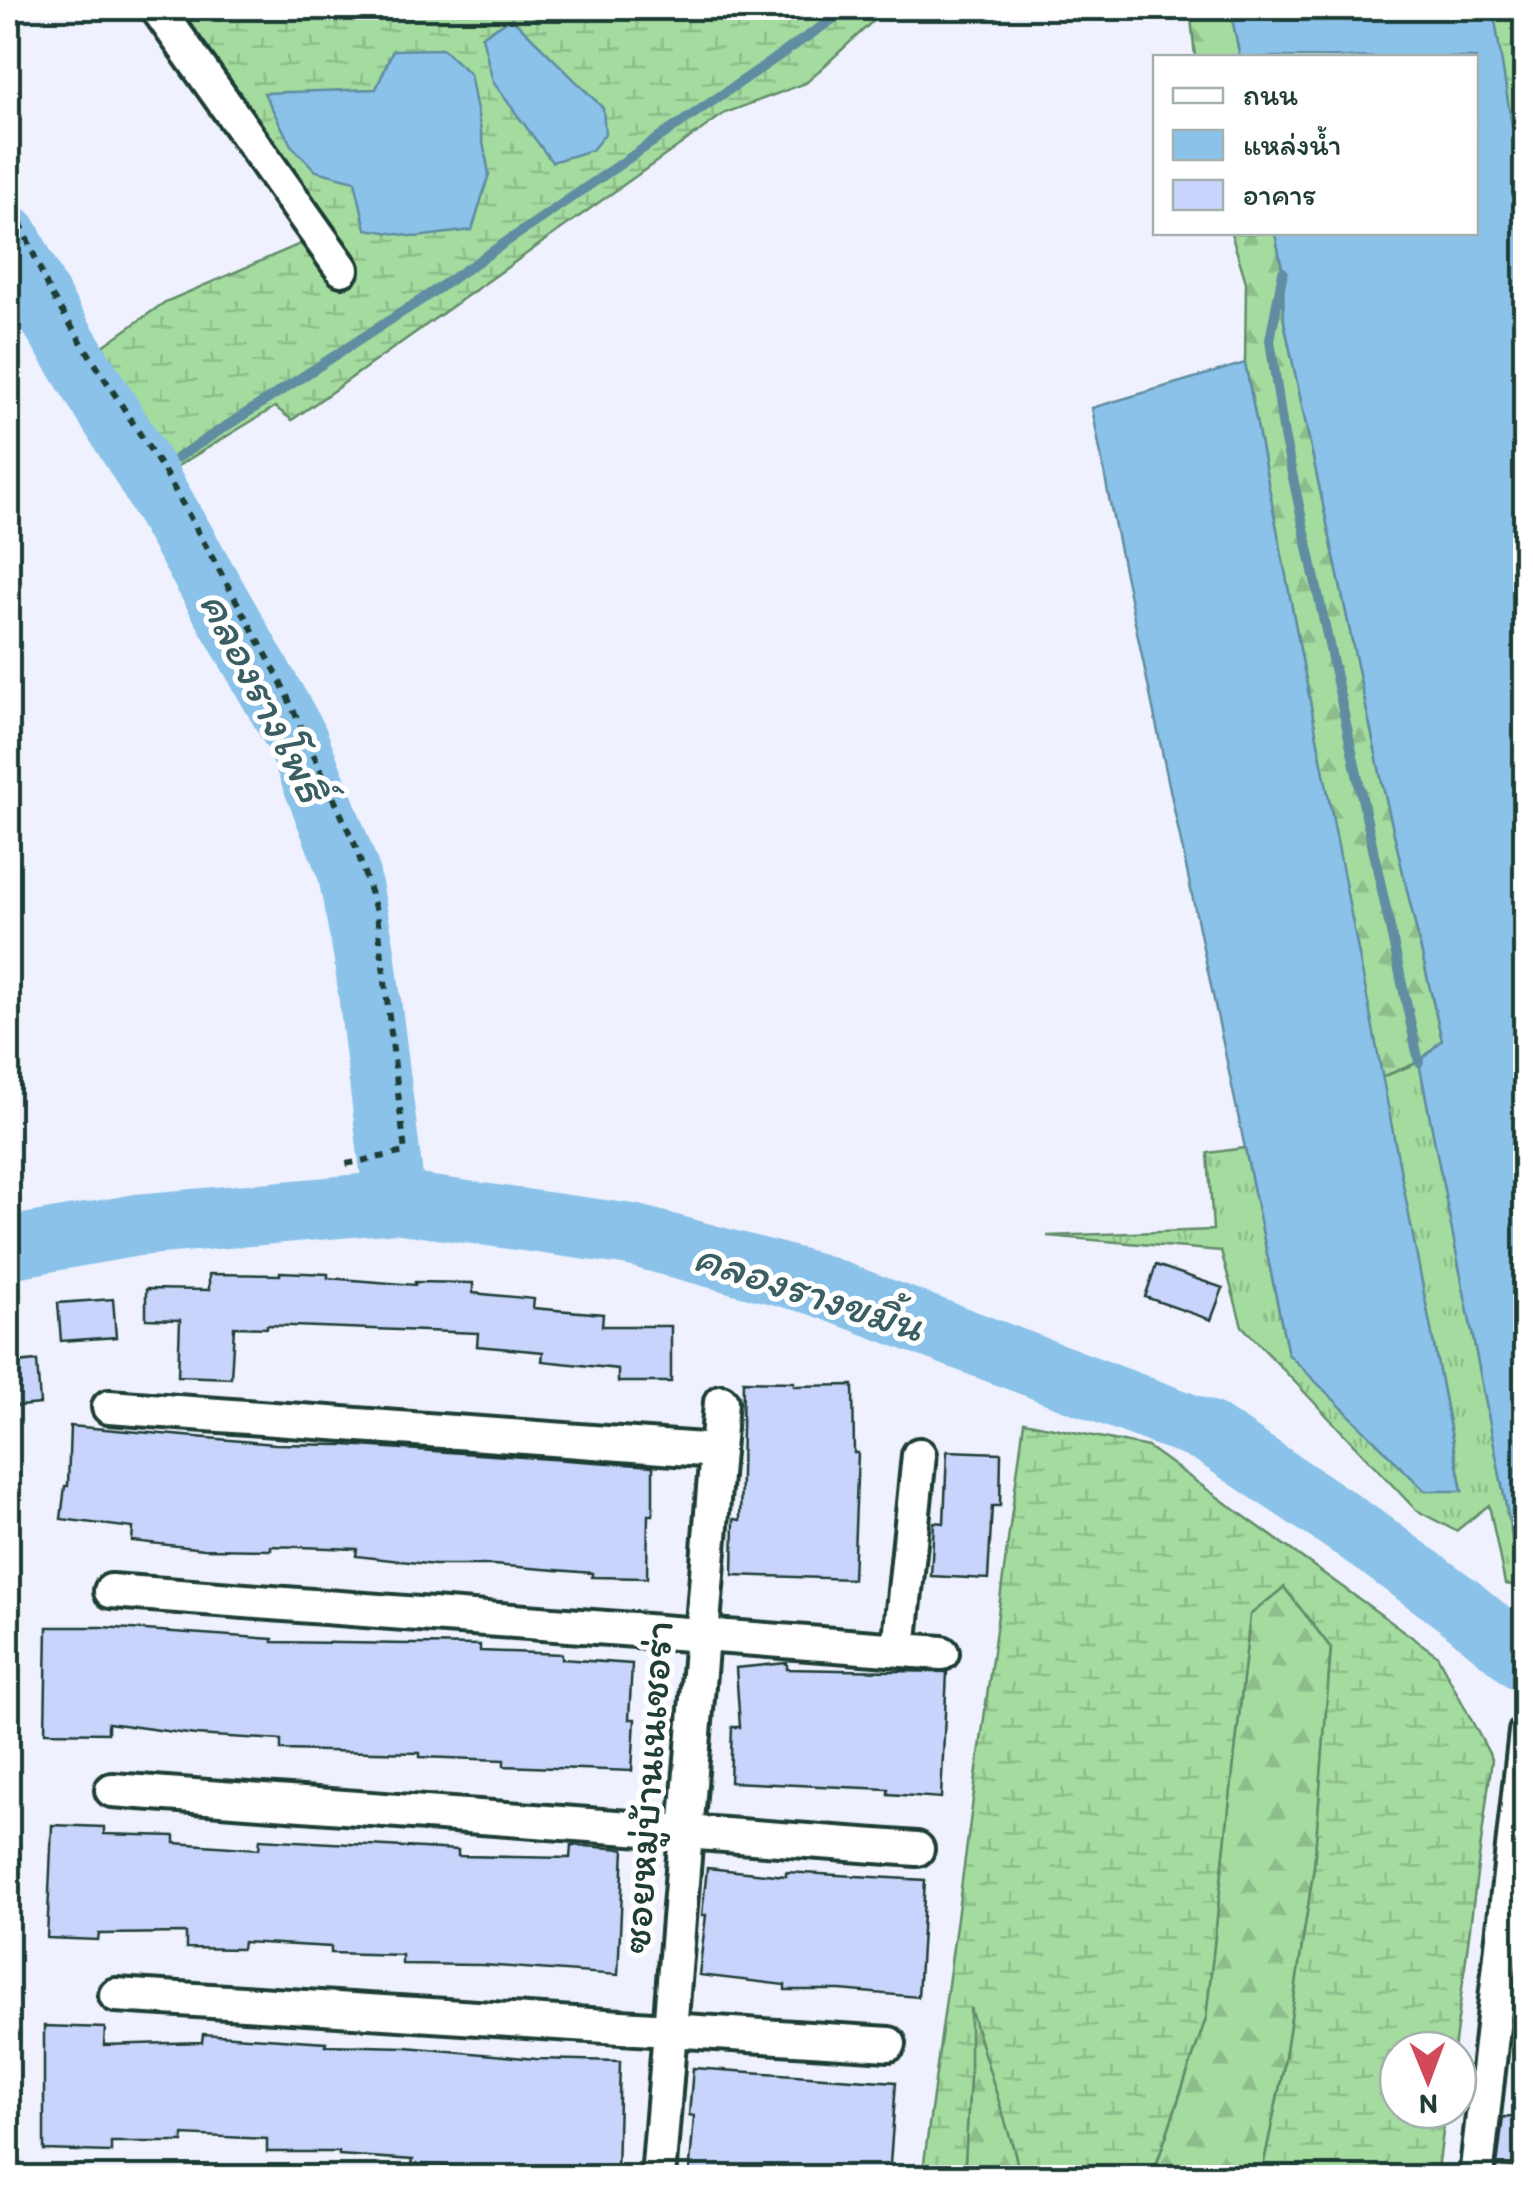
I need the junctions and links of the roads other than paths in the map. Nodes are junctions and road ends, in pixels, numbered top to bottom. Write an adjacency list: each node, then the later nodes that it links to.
1 (157, 8): 2 (street)
2 (342, 269)
3 (721, 1402): 5 (street, ซอยหมู่บ้านเนเชอร่า)
4 (109, 1407): 5 (street)
5 (716, 1451): 8 (street, ซอยหมู่บ้านเนเชอร่า)
6 (919, 1455): 9 (street)
7 (111, 1591): 8 (street)
8 (700, 1634): 9 (street); 13 (street, ซอยหมู่บ้านเนเชอร่า)
9 (899, 1649): 10 (street)
10 (942, 1652)
11 (1526, 1732): 19 (street)
12 (112, 1790): 13 (street)
13 (688, 1831): 14 (street); 16 (street, ซอยหมู่บ้านเนเชอร่า)
14 (917, 1849)
15 (116, 1995): 16 (street)
16 (669, 2029): 17 (street); 18 (street, ซอยหมู่บ้านเนเชอร่า)
17 (888, 2044)
18 (658, 2178)
19 (1476, 2178)

